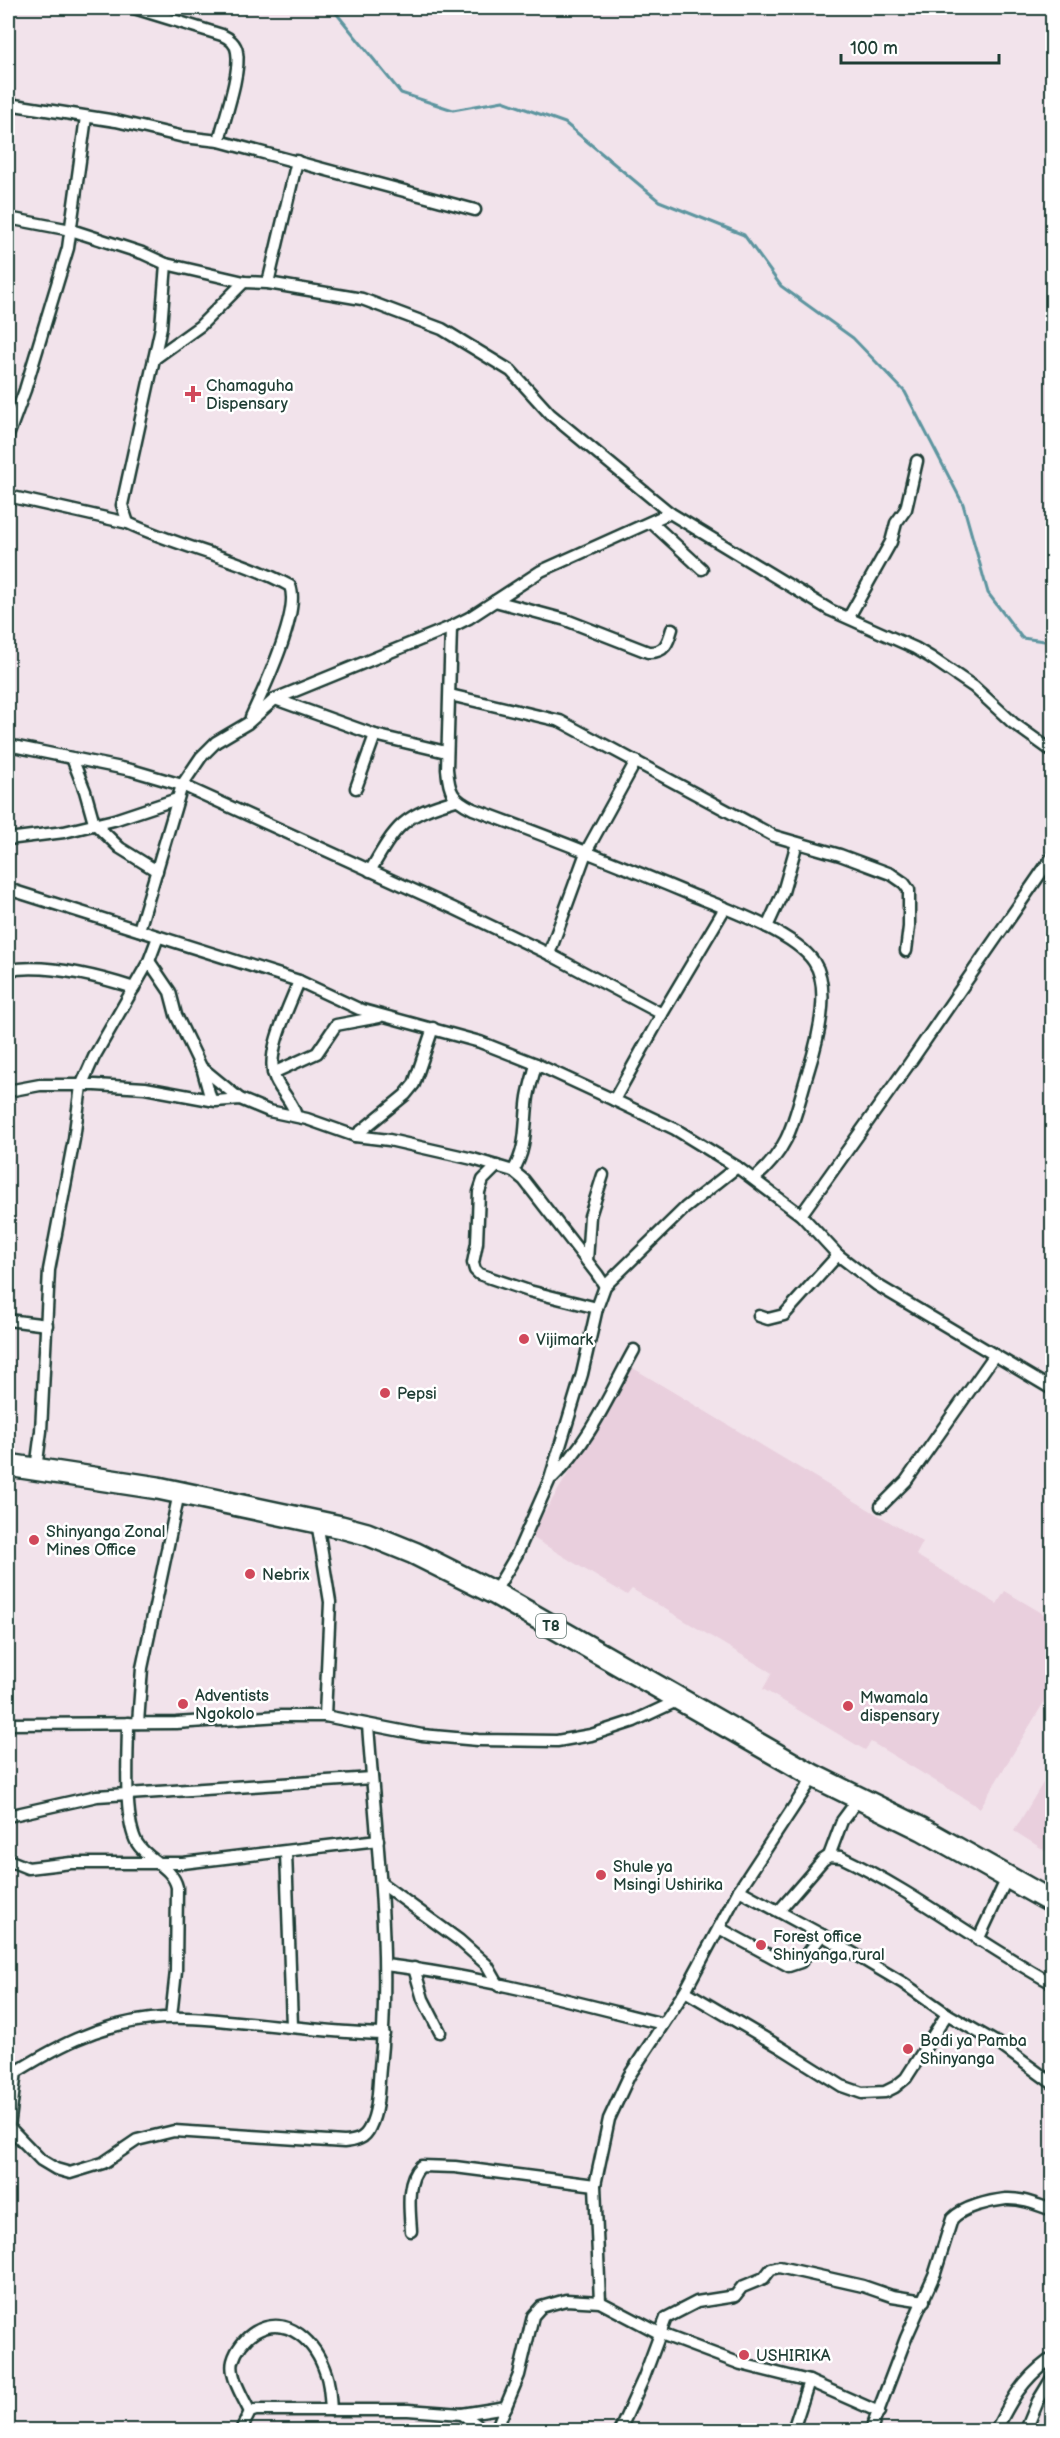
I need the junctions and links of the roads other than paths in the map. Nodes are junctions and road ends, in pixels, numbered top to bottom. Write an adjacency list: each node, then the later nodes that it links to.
1 (134, 8): 4 (street)
2 (8, 104): 3 (street)
3 (86, 117): 4 (street); 8 (street)
4 (219, 141): 5 (street)
5 (297, 161): 6 (street); 11 (street)
6 (475, 210)
7 (8, 218): 8 (street)
8 (71, 230): 9 (street); 13 (street)
9 (166, 264): 10 (street); 12 (street)
10 (244, 282): 11 (street); 12 (street)
11 (268, 283): 16 (street)
12 (154, 359): 17 (street)
13 (8, 436)
14 (917, 460): 21 (street)
15 (8, 496): 17 (street)
16 (670, 513): 18 (street); 21 (street)
17 (128, 523): 26 (street)
18 (652, 523): 19 (street); 20 (street)
19 (702, 569)
20 (495, 601): 22 (street); 23 (street)
21 (849, 617): 29 (street)
22 (451, 627): 24 (street); 25 (street)
23 (672, 629)
24 (450, 695): 30 (street); 32 (street)
25 (275, 699): 26 (street); 27 (street)
26 (248, 723): 33 (street)
27 (375, 735): 30 (street); 34 (street)
28 (8, 745): 31 (street)
29 (1053, 751)
30 (446, 752): 36 (street)
31 (72, 758): 33 (street); 37 (street)
32 (636, 761): 39 (street); 40 (street)
33 (182, 785): 35 (street); 43 (street)
34 (356, 788)
35 (177, 800): 37 (street); 42 (street)
36 (456, 801): 40 (street); 43 (street)
37 (94, 823): 38 (street); 42 (street)
38 (8, 839)
39 (797, 843): 46 (street); 49 (street)
40 (587, 850): 45 (street); 50 (street)
41 (1053, 857): 73 (street)
42 (156, 871): 47 (street)
43 (370, 871): 50 (street)
44 (8, 889): 47 (street)
45 (725, 908): 46 (street); 55 (street)
46 (767, 927): 72 (street)
47 (139, 930): 48 (street)
48 (158, 937): 51 (street); 53 (street)
49 (906, 951)
50 (549, 954): 55 (street)
51 (149, 962): 54 (street); 59 (street)
52 (8, 970): 54 (street)
53 (299, 981): 56 (street); 60 (street)
54 (134, 988): 61 (street)
55 (662, 1014): 65 (street)
56 (385, 1016): 57 (street); 60 (street)
57 (434, 1028): 58 (street); 67 (street)
58 (536, 1064): 65 (street); 70 (street)
59 (203, 1071): 63 (street); 64 (street)
60 (273, 1073): 66 (street)
61 (81, 1086): 62 (street); 64 (street); 80 (street)
62 (8, 1091)
63 (240, 1099): 64 (street); 66 (street)
64 (211, 1100)
65 (614, 1100): 69 (street)
66 (296, 1116): 67 (street)
67 (355, 1136): 68 (street)
68 (497, 1166): 70 (street); 77 (street)
69 (737, 1167): 72 (street); 76 (street)
70 (513, 1171): 75 (street)
71 (603, 1175): 75 (street)
72 (754, 1179): 73 (street)
73 (801, 1215): 74 (street)
74 (838, 1255): 78 (street); 82 (street)
75 (587, 1261): 76 (street)
76 (604, 1286): 77 (street)
77 (597, 1308): 86 (street)
78 (759, 1316)
79 (8, 1320): 80 (street)
80 (47, 1325): 85 (street)
81 (634, 1350): 86 (street)
82 (994, 1356): 83 (street); 88 (street)
83 (1053, 1389)
84 (8, 1465): 85 (highway, T8)
85 (36, 1469): 87 (highway, T8)
86 (550, 1479): 90 (street)
87 (179, 1493): 89 (highway, T8); 93 (street)
88 (881, 1506)
89 (317, 1522): 90 (highway, T8); 92 (street)
90 (494, 1593): 91 (highway, T8)
91 (679, 1700): 95 (street); 96 (highway, T8)
92 (325, 1716): 93 (street); 95 (street)
93 (133, 1723): 94 (street); 98 (street)
94 (8, 1724)
95 (368, 1725): 97 (street)
96 (814, 1776): 99 (highway, T8); 108 (street)
97 (372, 1778): 98 (street); 101 (street)
98 (128, 1793): 100 (street); 105 (street)
99 (859, 1798): 103 (street); 106 (highway, T8)
100 (8, 1815)
101 (378, 1840): 102 (street); 107 (street)
102 (286, 1852): 105 (street); 122 (street)
103 (829, 1856): 110 (street); 113 (street)
104 (8, 1860): 105 (street)
105 (155, 1863): 120 (street)
106 (1007, 1878): 109 (highway, T8); 113 (street)
107 (381, 1882): 114 (street); 117 (street)
108 (739, 1890): 110 (street); 111 (street)
109 (1053, 1902)
110 (779, 1911): 112 (street)
111 (719, 1928): 112 (street); 118 (street)
112 (822, 1935): 119 (street)
113 (978, 1940): 116 (street)
114 (385, 1965): 115 (street); 124 (street)
115 (414, 1968): 117 (street); 123 (street)
116 (1053, 1983)
117 (500, 1986): 121 (street)
118 (685, 1991): 119 (street); 121 (street)
119 (947, 2014): 126 (street)
120 (171, 2017): 122 (street); 125 (street)
121 (663, 2024): 128 (street)
122 (292, 2026): 124 (street)
123 (440, 2032)
124 (384, 2034): 127 (street)
125 (12, 2074): 127 (street)
126 (1053, 2083)
127 (8, 2127)
128 (595, 2185): 130 (street); 132 (street)
129 (1053, 2210): 131 (street)
130 (411, 2231)
131 (924, 2301): 133 (street); 140 (street)
132 (600, 2302): 133 (street); 137 (street)
133 (661, 2334): 136 (street); 142 (street)
134 (1053, 2364): 148 (street)
135 (1053, 2378): 149 (street)
136 (808, 2380): 140 (street); 146 (street)
137 (506, 2407): 141 (street); 145 (street)
138 (331, 2410): 139 (street); 139 (street); 141 (street)
139 (250, 2412): 143 (street)
140 (879, 2412): 147 (street)
141 (462, 2414): 144 (street)
142 (624, 2429)
143 (241, 2430)
144 (484, 2430)
145 (496, 2430)
146 (793, 2430)
147 (871, 2430)
148 (996, 2430)
149 (1026, 2430)

